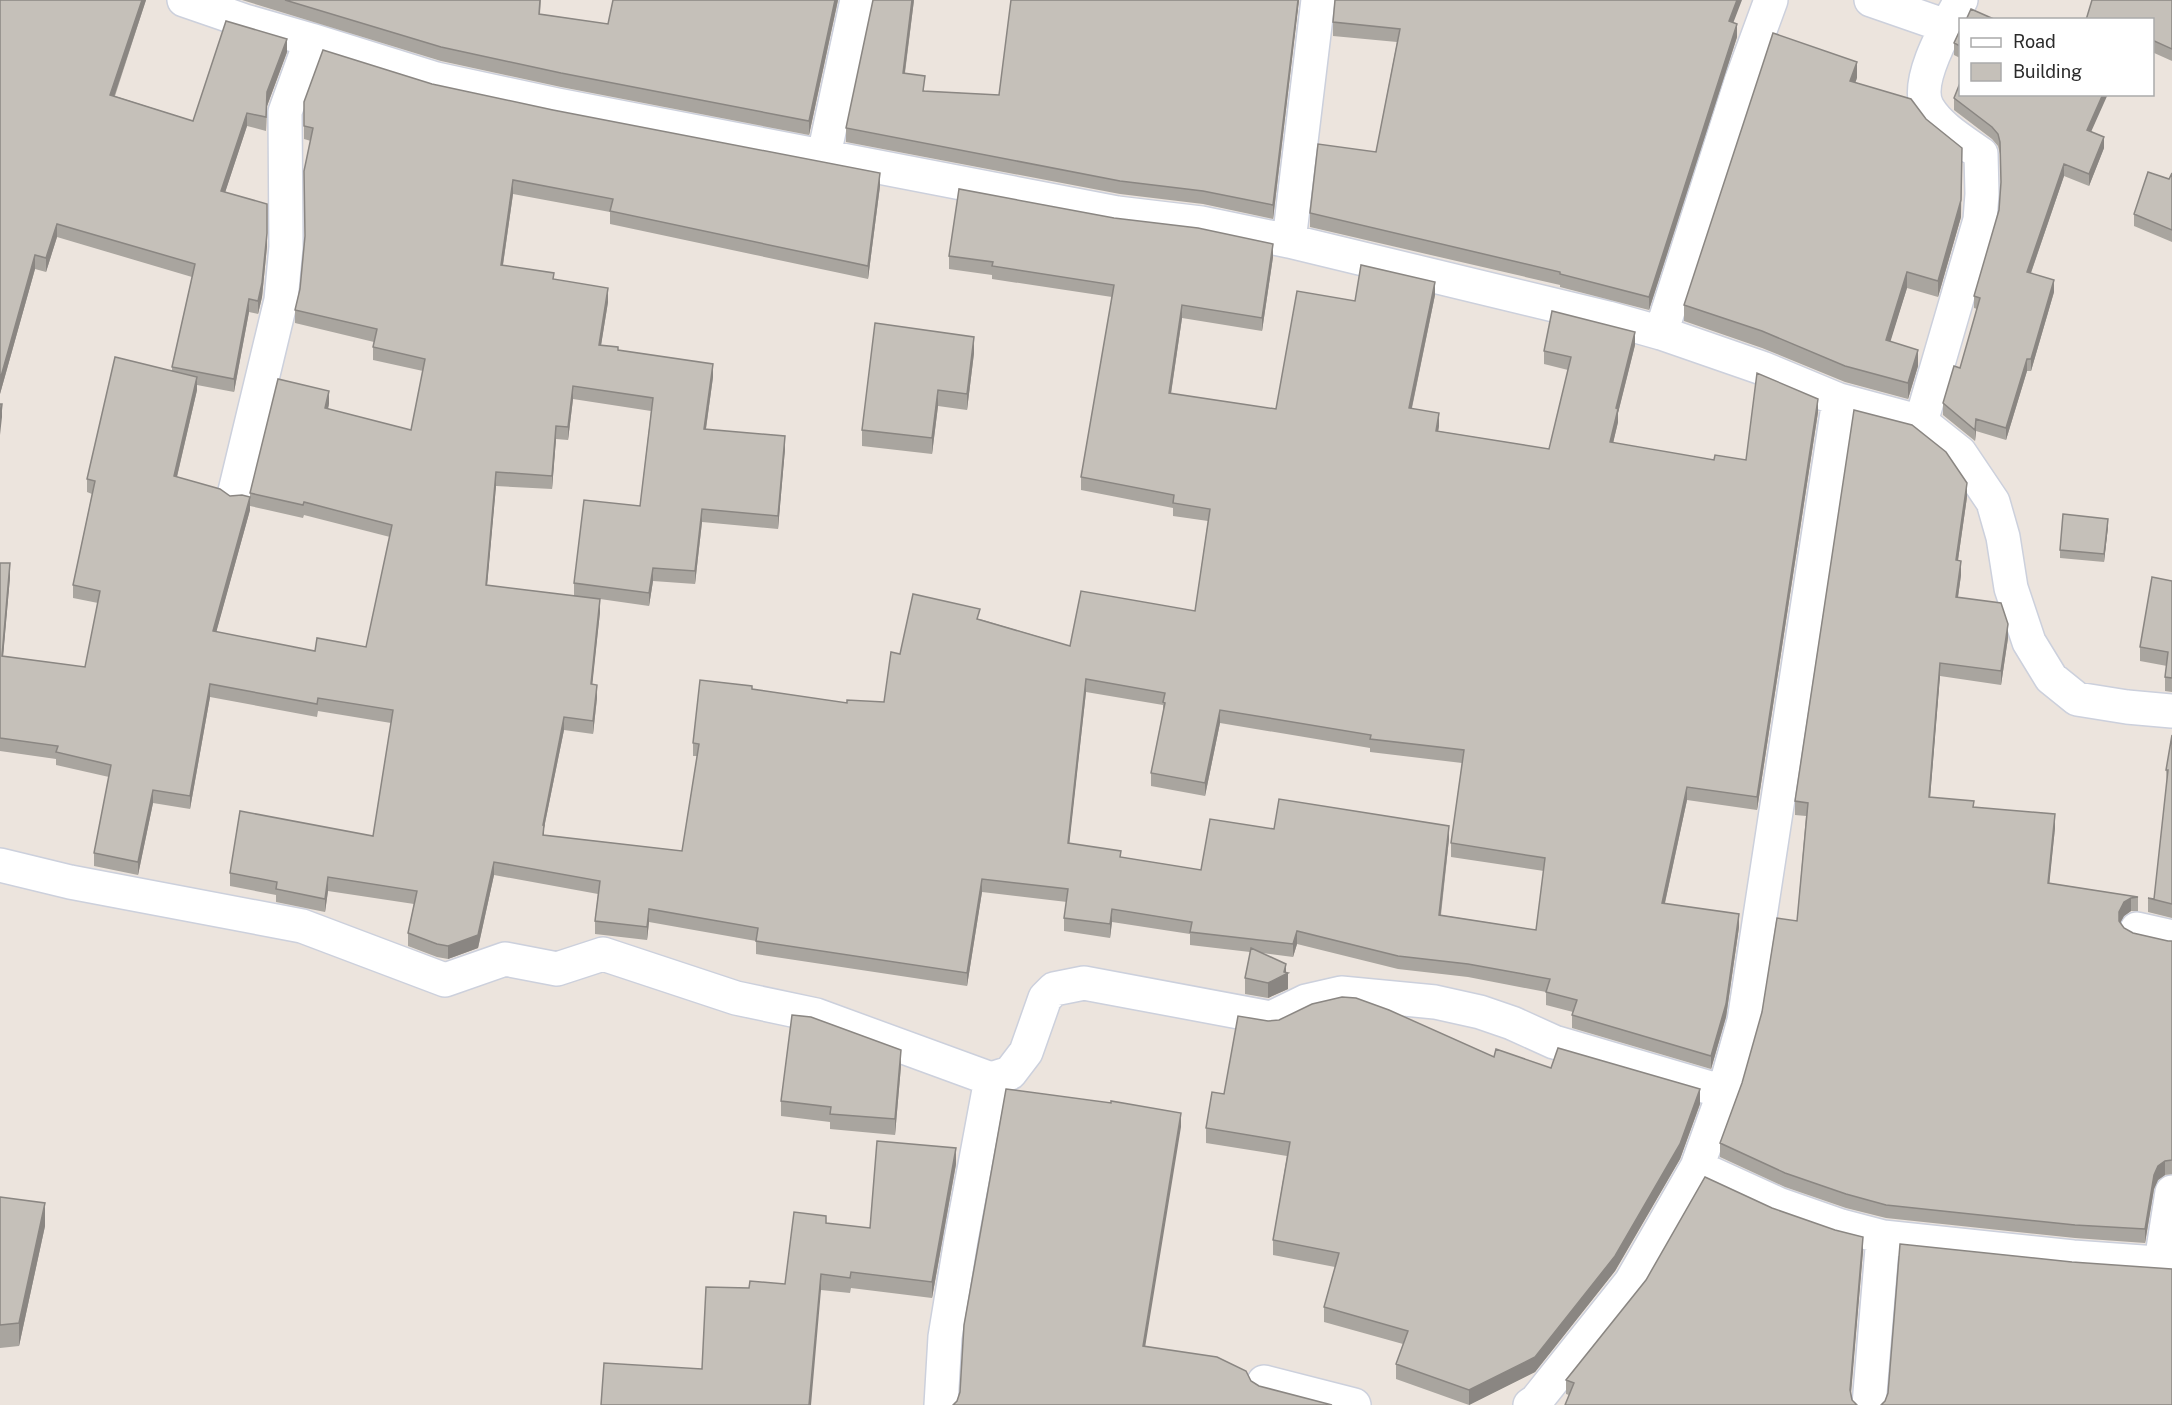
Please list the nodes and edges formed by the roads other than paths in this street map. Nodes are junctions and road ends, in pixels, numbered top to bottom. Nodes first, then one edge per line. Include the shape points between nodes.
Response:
1 (184, 0) edge
2 (858, 0) edge
3 (1318, 0) edge
4 (1771, 0) edge
5 (1871, 0) edge
6 (1954, 13) edge
7 (311, 40) junction
8 (824, 155) junction
9 (1289, 242) junction
10 (1661, 333) junction
11 (1839, 400) junction
12 (1921, 422) junction
13 (235, 490) dead end
14 (2172, 711) edge
15 (0, 865) edge
16 (2137, 929) dead end
17 (2172, 937) edge
18 (991, 1079) junction
19 (1724, 1092) junction
20 (1697, 1167) junction
21 (2172, 1192) edge
22 (1883, 1237) junction
23 (2167, 1263) edge
24 (1264, 1382) dead end
25 (941, 1405) edge
26 (1354, 1405) edge
27 (1530, 1405) edge
28 (1869, 1405) edge

1 - 7 street
2 - 8 street
3 - 9 street
4 - 10 street
5 - 6 street
6 - 12 street via 1923,83 1927,107 1946,129 1981,154 1983,194 1980,220
7 - 8 street via 436,79
7 - 13 street via 285,112 286,247 281,300
8 - 9 street via 1117,213 1201,223
9 - 10 street
10 - 11 street
11 - 12 street
11 - 19 street via 1744,1020
12 - 14 street via 1960,453 1993,502 2011,588 2029,642 2051,678 2077,699
15 - 18 street via 302,926 445,980 505,959 556,969 603,954 736,999 816,1015
16 - 17 street
18 - 19 street via 1010,1073 1026,1052 1044,998 1054,989 1084,983 1271,1018 1306,1001 1341,993 1435,1002 1480,1012 1554,1042
18 - 25 street via 947,1326
19 - 20 street
20 - 22 street via 1778,1204
20 - 27 street via 1632,1282
21 - 23 street
22 - 23 street
22 - 28 street
24 - 26 street

